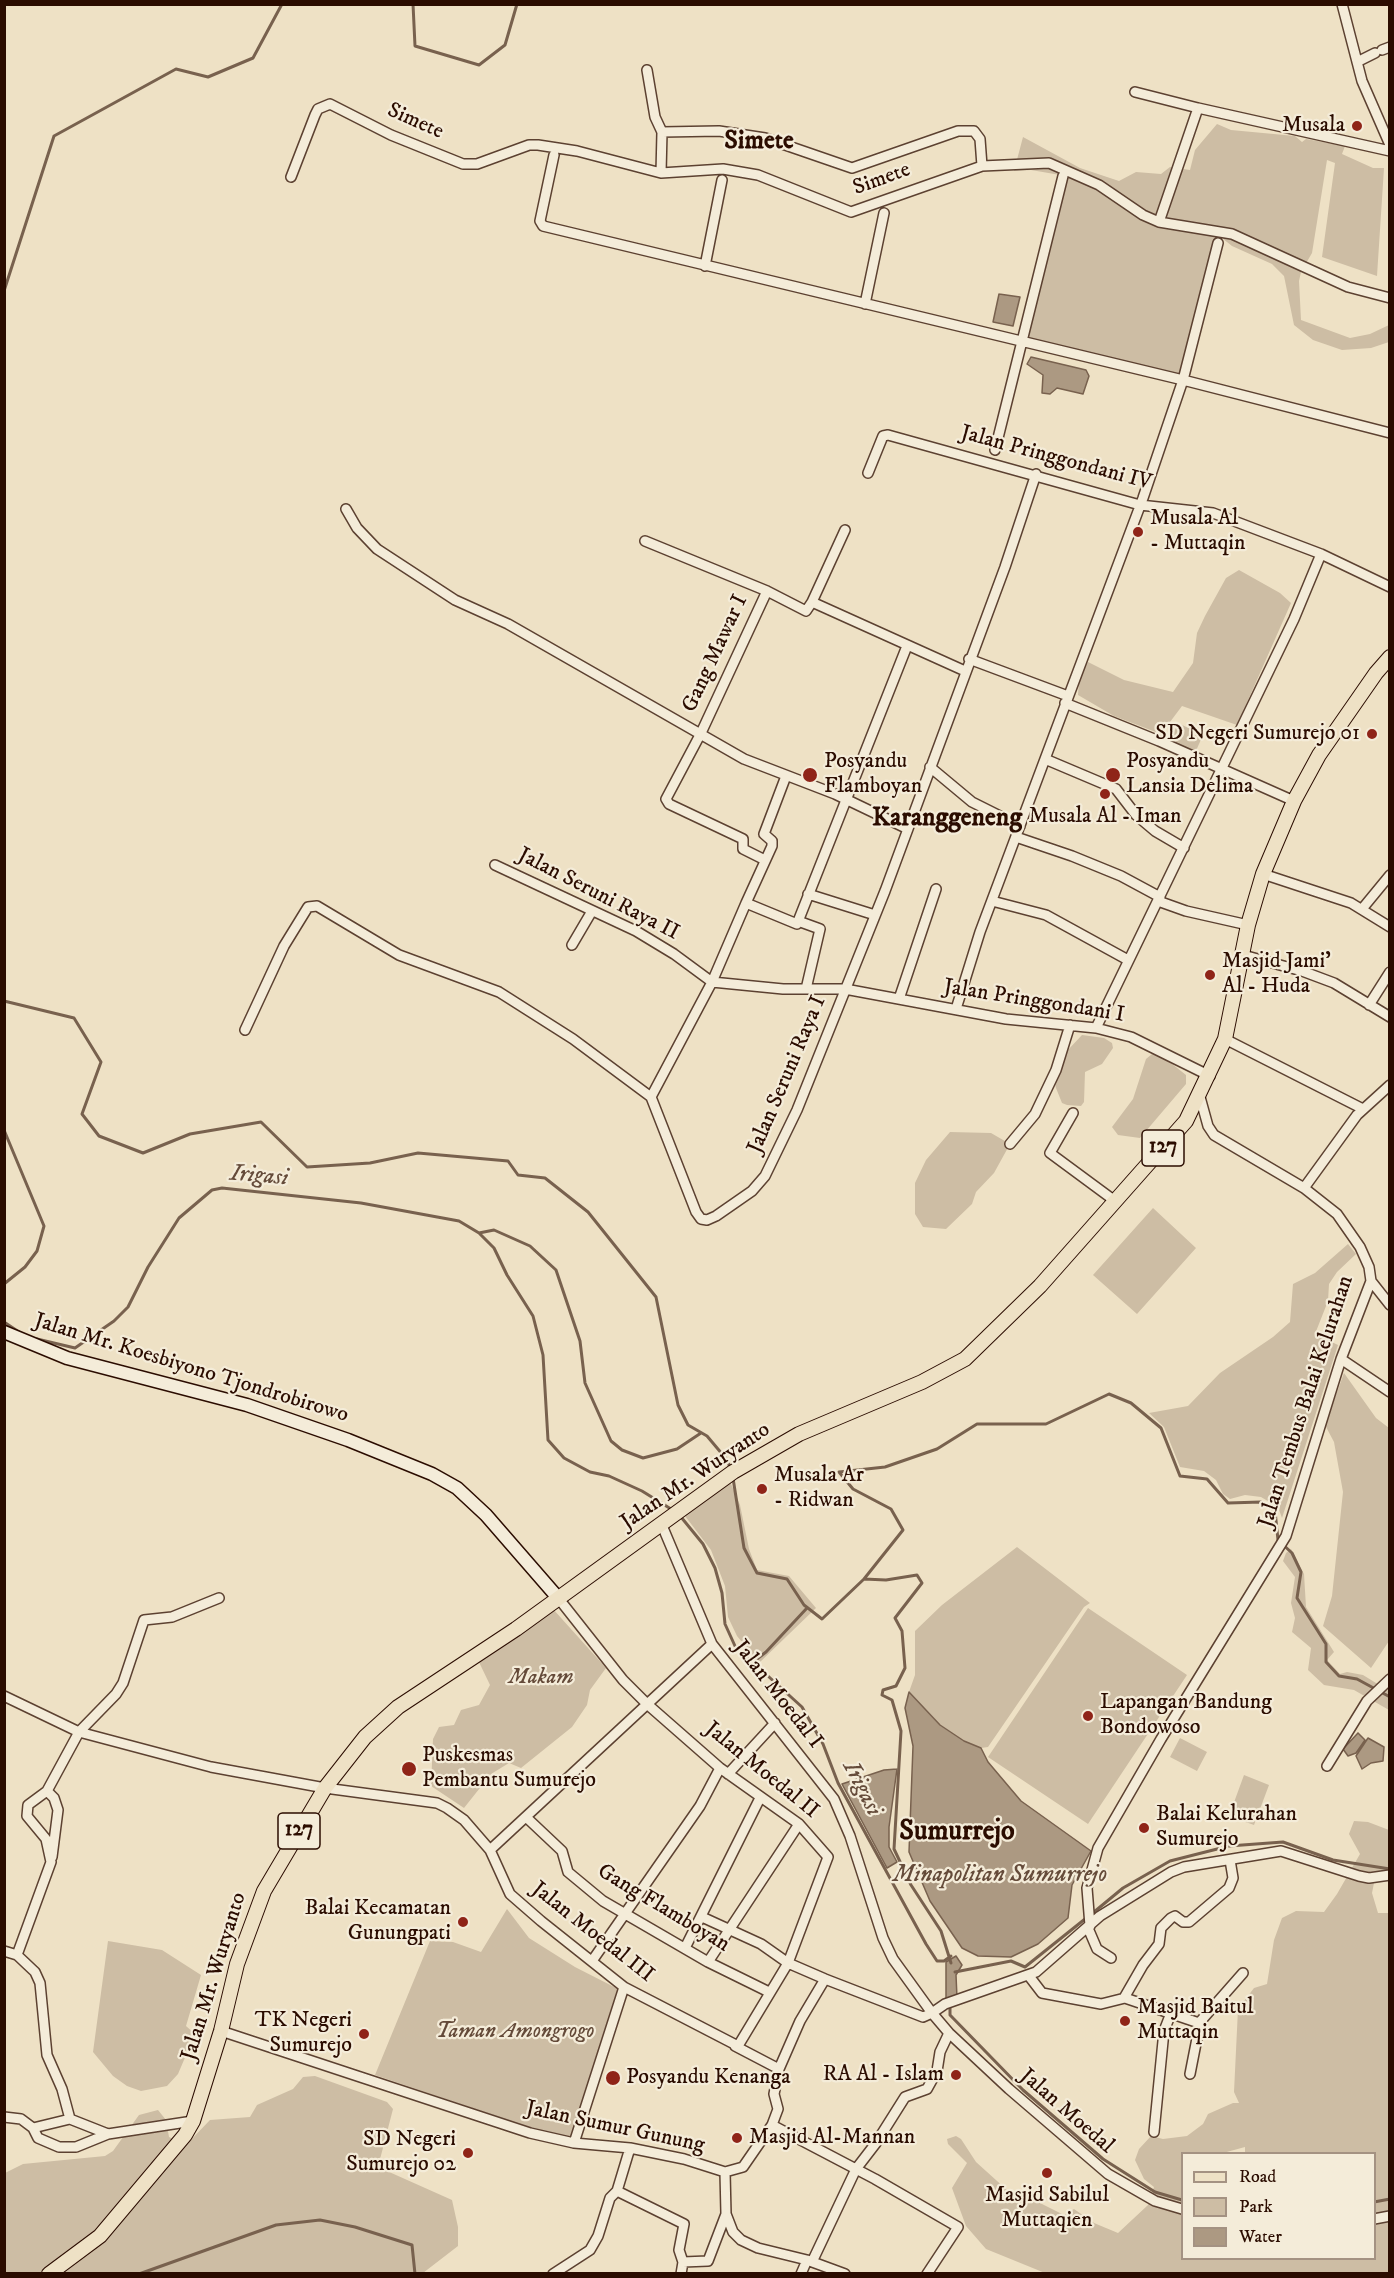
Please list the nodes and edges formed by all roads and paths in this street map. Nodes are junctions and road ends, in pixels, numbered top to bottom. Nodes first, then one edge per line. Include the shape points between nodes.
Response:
1 (1342, 4) edge
2 (1382, 50) edge
3 (1357, 63) junction
4 (647, 70) dead end
5 (1135, 92) dead end
6 (1198, 108) junction
7 (662, 132) junction
8 (1389, 144) edge
9 (1389, 151) edge
10 (554, 154) dead end
11 (982, 166) junction
12 (661, 173) junction
13 (1063, 176) dead end
14 (291, 177) dead end
15 (722, 180) dead end
16 (884, 213) dead end
17 (1159, 222) junction
18 (1218, 243) dead end
19 (705, 266) junction
20 (1388, 298) edge
21 (865, 304) junction
22 (1022, 342) junction
23 (1183, 380) junction
24 (1389, 433) edge
25 (995, 450) dead end
26 (868, 473) dead end
27 (1036, 474) junction
28 (1140, 505) junction
29 (346, 508) dead end
30 (846, 530) dead end
31 (645, 542) dead end
32 (1321, 554) junction
33 (1389, 587) edge
34 (767, 591) junction
35 (812, 602) junction
36 (907, 646) junction
37 (1389, 657) edge
38 (969, 659) junction
39 (965, 671) junction
40 (1067, 700) junction
41 (701, 733) junction
42 (1045, 759) junction
43 (930, 767) junction
44 (1221, 769) junction
45 (786, 776) junction
46 (847, 801) junction
47 (1294, 801) junction
48 (1020, 826) junction
49 (908, 829) junction
50 (1016, 837) junction
51 (1184, 848) junction
52 (765, 860) junction
53 (495, 865) dead end
54 (1263, 874) junction
55 (1389, 875) edge
56 (936, 889) dead end
57 (808, 894) junction
58 (1159, 899) junction
59 (992, 901) junction
60 (746, 903) junction
61 (1362, 909) junction
62 (592, 911) junction
63 (875, 915) junction
64 (798, 921) junction
65 (1248, 925) junction
66 (1389, 927) edge
67 (572, 945) dead end
68 (1243, 955) junction
69 (1128, 960) junction
70 (1388, 979) edge
71 (712, 982) junction
72 (806, 989) junction
73 (845, 989) junction
74 (900, 999) junction
75 (1369, 1005) junction
76 (956, 1010) junction
77 (1389, 1017) edge
78 (1070, 1025) junction
79 (1096, 1028) junction
80 (246, 1030) dead end
81 (1225, 1039) junction
82 (1210, 1076) junction
83 (1389, 1085) edge
84 (651, 1097) junction
85 (1200, 1097) junction
86 (1363, 1109) junction
87 (1073, 1113) dead end
88 (1010, 1144) dead end
89 (1304, 1188) junction
90 (1115, 1201) junction
91 (1371, 1281) junction
92 (1389, 1305) edge
93 (4, 1332) edge
94 (1341, 1359) junction
95 (1389, 1392) edge
96 (661, 1523) junction
97 (219, 1598) dead end
98 (559, 1599) junction
99 (712, 1644) junction
100 (1389, 1679) edge
101 (4, 1696) edge
102 (647, 1704) junction
103 (775, 1723) junction
104 (79, 1732) junction
105 (1328, 1766) dead end
106 (724, 1771) junction
107 (324, 1788) junction
108 (47, 1791) junction
109 (760, 1798) junction
110 (527, 1818) junction
111 (799, 1824) junction
112 (490, 1850) junction
113 (1230, 1860) junction
114 (51, 1862) junction
115 (1389, 1875) edge
116 (625, 1913) junction
117 (702, 1917) junction
118 (1089, 1927) junction
119 (730, 1929) junction
120 (685, 1948) junction
121 (4, 1951) edge
122 (17, 1955) junction
123 (1111, 1958) dead end
124 (592, 1961) junction
125 (708, 1962) junction
126 (788, 1963) junction
127 (1243, 1973) dead end
128 (1029, 1976) junction
129 (825, 1979) junction
130 (624, 1987) junction
131 (770, 1992) junction
132 (1124, 1998) junction
133 (932, 2013) junction
134 (1170, 2013) junction
135 (939, 2022) joint
136 (1200, 2023) junction
137 (221, 2031) junction
138 (948, 2033) junction
139 (735, 2046) junction
140 (779, 2069) junction
141 (1190, 2074) dead end
142 (4, 2117) edge
143 (70, 2119) junction
144 (193, 2121) junction
145 (772, 2125) junction
146 (33, 2128) junction
147 (1154, 2132) dead end
148 (108, 2134) junction
149 (574, 2143) junction
150 (630, 2148) junction
151 (856, 2169) junction
152 (725, 2172) junction
153 (617, 2191) junction
154 (1181, 2209) edge
155 (726, 2214) junction
156 (809, 2261) junction
157 (682, 2262) junction
158 (49, 2274) edge
159 (553, 2274) edge
160 (681, 2274) edge
161 (801, 2274) edge
162 (845, 2274) edge
163 (927, 2274) edge

1 - 3 street
2 - 3 street
3 - 8 street
4 - 7 street via 655,117
5 - 6 street
6 - 9 street
6 - 17 street
7 - 11 street via 719,130 765,138 852,168 967,130 980,139
7 - 12 street
10 - 19 street via 541,225
11 - 12 street, Simete via 851,212 758,175 723,169
11 - 17 street, Simete via 1049,163 1100,185
12 - 14 street, Simete via 538,145 477,164 463,164 391,135 330,104 318,109
13 - 22 street
15 - 19 street
16 - 21 street
17 - 20 street, Simete via 1232,234 1348,287
18 - 23 street
19 - 21 street
21 - 22 street
22 - 23 street
22 - 25 street
23 - 24 street
23 - 28 street
26 - 27 street, Jalan Pringgondani IV via 886,434
27 - 28 street, Jalan Pringgondani IV
27 - 38 street, Jalan Seruni Raya I
28 - 32 street, Jalan Pringgondani IV via 1213,513
28 - 40 street
29 - 41 street via 357,528 378,549 455,600 508,624
30 - 35 street
31 - 34 street
32 - 33 street, Jalan Pringgondani IV
32 - 44 street
34 - 35 street via 806,611
34 - 41 street, Gang Mawar I
35 - 36 street
36 - 39 street
36 - 46 street
37 - 47 main road, Jalan Mr. Wuryanto / 127 via 1319,755
38 - 39 street, Jalan Seruni Raya I
38 - 40 street
39 - 43 street, Jalan Seruni Raya I
40 - 42 street
40 - 44 street
41 - 45 street, Gang Mawar I via 744,759
41 - 52 street, Gang Mawar I via 666,797 667,802 743,838 743,849
42 - 48 street
42 - 51 street via 1116,789 1136,815
43 - 48 street via 972,802
43 - 49 street, Jalan Seruni Raya I
44 - 47 street
44 - 51 street
45 - 46 street, Gang Mawar I
45 - 52 street via 764,834 773,843
46 - 49 street, Gang Mawar I
46 - 57 street
47 - 54 main road, Jalan Mr. Wuryanto / 127
48 - 50 street
49 - 63 street, Jalan Seruni Raya I
50 - 58 street via 1121,876
50 - 59 street
51 - 58 street
52 - 60 street
53 - 62 street, Jalan Seruni Raya II
54 - 61 street
54 - 65 main road, Jalan Mr. Wuryanto / 127
55 - 61 street
56 - 74 street
57 - 63 street
57 - 64 street
58 - 65 street via 1186,911
58 - 69 street
59 - 69 street via 1046,915
59 - 76 street
60 - 64 street via 795,925
60 - 71 street
61 - 66 street
62 - 67 street
62 - 71 street, Jalan Seruni Raya II via 654,941
63 - 73 street, Jalan Seruni Raya I
64 - 72 street via 820,929
65 - 68 main road, Jalan Mr. Wuryanto / 127
68 - 75 street via 1334,983
68 - 81 main road, Jalan Mr. Wuryanto / 127
69 - 79 street
70 - 75 street
71 - 72 street
71 - 84 street
72 - 73 street
73 - 74 street, Jalan Pringgondani I
73 - 84 street, Jalan Seruni Raya I via 765,1176 752,1191 707,1221 696,1212
74 - 76 street, Jalan Pringgondani I
75 - 77 street
76 - 78 street, Jalan Pringgondani I
78 - 79 street, Jalan Pringgondani I
78 - 88 street via 1056,1070 1035,1114
79 - 82 street, Jalan Pringgondani I via 1131,1037
80 - 84 street via 285,946 312,905 346,921 399,955 499,992 573,1039
81 - 82 main road, Jalan Mr. Wuryanto / 127
81 - 86 street
82 - 85 main road, Jalan Mr. Wuryanto / 127
83 - 86 street
85 - 89 street, Jalan Tembus Balai Kelurahan via 1214,1135
85 - 90 main road, Jalan Mr. Wuryanto / 127 via 1186,1121
86 - 89 street
87 - 90 street via 1050,1153
89 - 91 street, Jalan Tembus Balai Kelurahan via 1337,1214 1360,1248
90 - 96 main road, Jalan Mr. Wuryanto / 127 via 1040,1286 965,1359 922,1382 799,1434 733,1472
91 - 92 street
91 - 94 street, Jalan Tembus Balai Kelurahan
93 - 98 main road, Jalan Mr. Koesbiyono Tjondrobirowo via 67,1358 247,1405 432,1473 457,1488 486,1515
94 - 95 street
94 - 118 street, Jalan Tembus Balai Kelurahan via 1286,1536 1098,1848 1087,1888
96 - 98 main road, Jalan Mr. Wuryanto / 127
96 - 99 street, Jalan Moedal I
97 - 104 street via 172,1617 144,1620 123,1683
98 - 102 street, Jalan Moedal II
98 - 107 main road, Jalan Mr. Wuryanto / 127 via 398,1707 365,1737
99 - 102 street
99 - 103 street, Jalan Moedal I
100 - 105 street via 1367,1701
101 - 104 street, Jalan Moedal III
102 - 106 street, Jalan Moedal II
102 - 110 street
103 - 106 street
103 - 133 street, Jalan Moedal I via 834,1799 883,1938 893,1959
104 - 107 street, Jalan Moedal III via 211,1767
104 - 108 street
106 - 109 street, Jalan Moedal II
106 - 116 street
107 - 112 street, Jalan Moedal III via 436,1803 464,1820
107 - 137 main road, Jalan Mr. Wuryanto / 127 via 264,1891 237,1964
108 - 114 street via 54,1797 59,1820
108 - 114 street via 32,1800 27,1816 46,1839
109 - 111 street, Jalan Moedal II
109 - 117 street
110 - 112 street
110 - 116 street, Gang Flamboyan via 562,1851 568,1872 603,1901
111 - 119 street
111 - 126 street, Jalan Moedal II via 828,1860
112 - 124 street, Jalan Moedal III via 510,1894
113 - 115 street via 1281,1851 1359,1876
113 - 118 street via 1205,1862 1171,1872
113 - 132 street via 1233,1878 1229,1888 1189,1922 1175,1916 1161,1928 1159,1944
114 - 122 street
116 - 120 street, Gang Flamboyan
116 - 124 street
117 - 119 street
117 - 120 street
118 - 123 street via 1097,1948
118 - 128 street
119 - 125 street
119 - 126 street
120 - 125 street, Gang Flamboyan
121 - 122 street
122 - 143 street via 35,1972 40,1983 47,2055
124 - 130 street, Jalan Moedal III
125 - 131 street, Gang Flamboyan
126 - 129 street
126 - 131 street
127 - 136 street
128 - 132 street via 1042,1994 1100,2004
128 - 133 street via 945,2004
129 - 133 street via 923,2016
129 - 140 street via 800,2021
130 - 139 street, Jalan Moedal III
130 - 149 street
131 - 139 street
132 - 134 street
133 - 135 street, Jalan Moedal I
134 - 136 street
134 - 147 street via 1164,2031
135 - 138 street, Jalan Moedal
136 - 141 street
137 - 144 main road, Jalan Mr. Wuryanto / 127
137 - 149 street, Jalan Sumur Gunung via 530,2133
138 - 151 street via 937,2071 927,2089 905,2097
138 - 154 street, Jalan Moedal via 1108,2174 1155,2201
139 - 140 street, Jalan Moedal III
140 - 145 street via 774,2094 778,2109
142 - 146 street via 21,2119
143 - 146 street
143 - 148 street
144 - 148 street
144 - 158 main road, Jalan Mr. Wuryanto / 127 via 100,2236
145 - 151 street
145 - 152 street via 743,2167
146 - 148 street via 38,2138 59,2147 76,2147
149 - 150 street, Jalan Sumur Gunung
150 - 152 street, Jalan Sumur Gunung
150 - 153 street
151 - 156 street
151 - 163 street via 958,2227
152 - 155 street, Jalan Sumur Gunung
153 - 157 street via 684,2223 679,2250
153 - 159 street via 610,2198 590,2250
155 - 156 street, Jalan Sumur Gunung via 741,2240
155 - 157 street via 707,2262
156 - 161 street
156 - 162 street, Jalan Sumur Gunung
157 - 160 street

